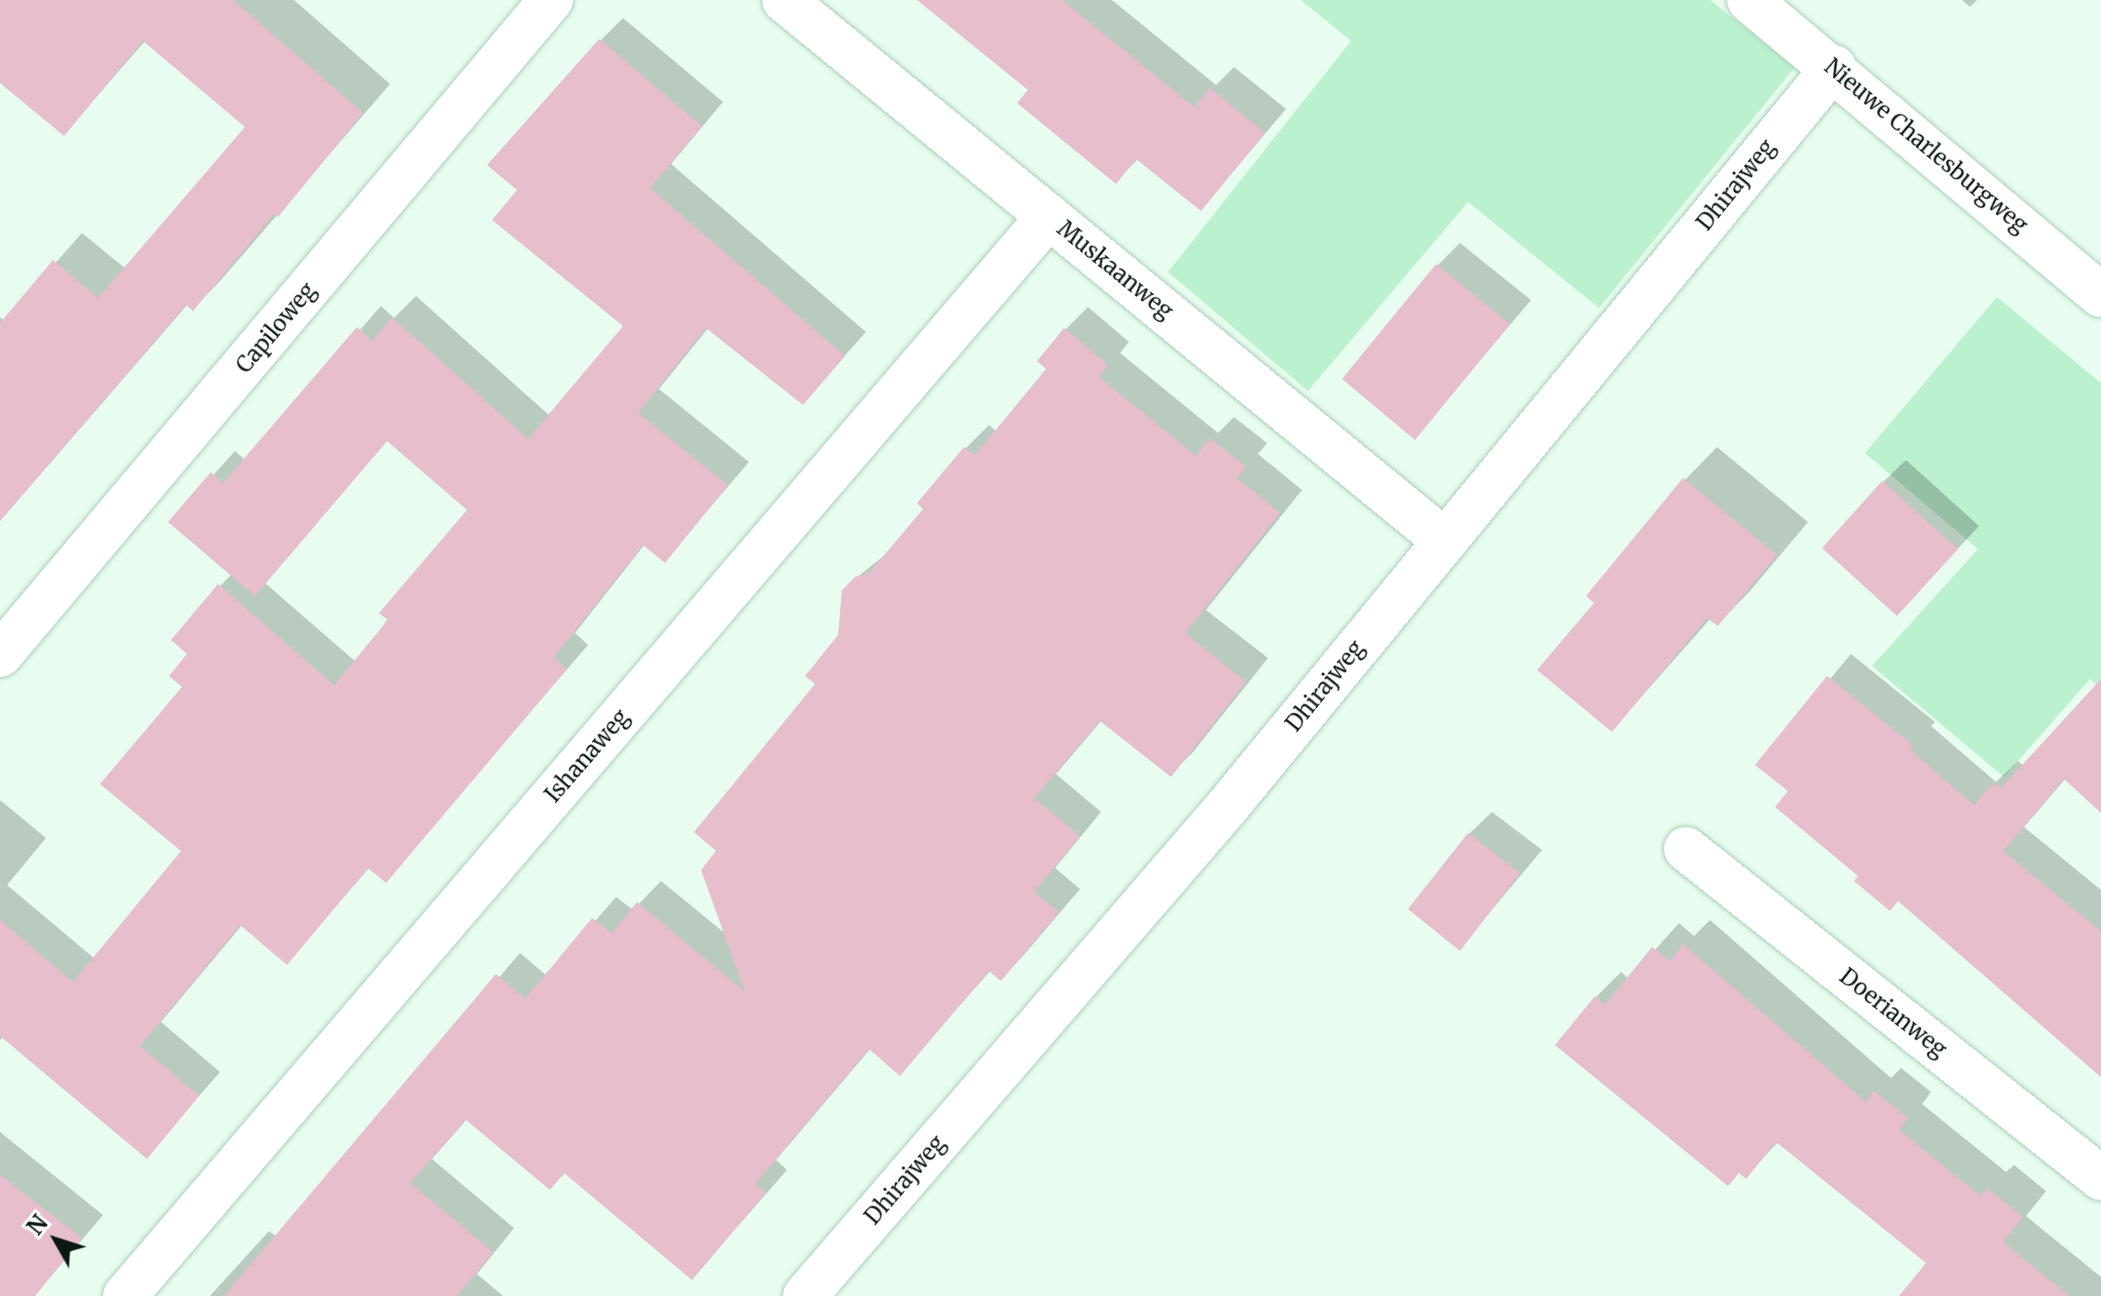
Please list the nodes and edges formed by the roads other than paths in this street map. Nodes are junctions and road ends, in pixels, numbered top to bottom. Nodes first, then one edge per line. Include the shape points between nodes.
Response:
1 (551, 0) edge
2 (784, 0) edge
3 (1749, 0) edge
4 (1834, 67) junction
5 (1049, 216) junction
6 (2101, 295) edge
7 (1445, 541) junction
8 (0, 655) edge
9 (1686, 849) dead end
10 (2101, 1178) edge
11 (125, 1296) edge
12 (805, 1296) edge

1 - 8 street, Capiloweg
2 - 5 street, Muskaanweg
3 - 4 street, Nieuwe Charlesburgweg
4 - 6 street, Nieuwe Charlesburgweg
4 - 7 street, Dhirajweg
5 - 7 street, Muskaanweg
5 - 11 street, Ishanaweg
7 - 12 street, Dhirajweg via 1227,807
9 - 10 street, Doerianweg

